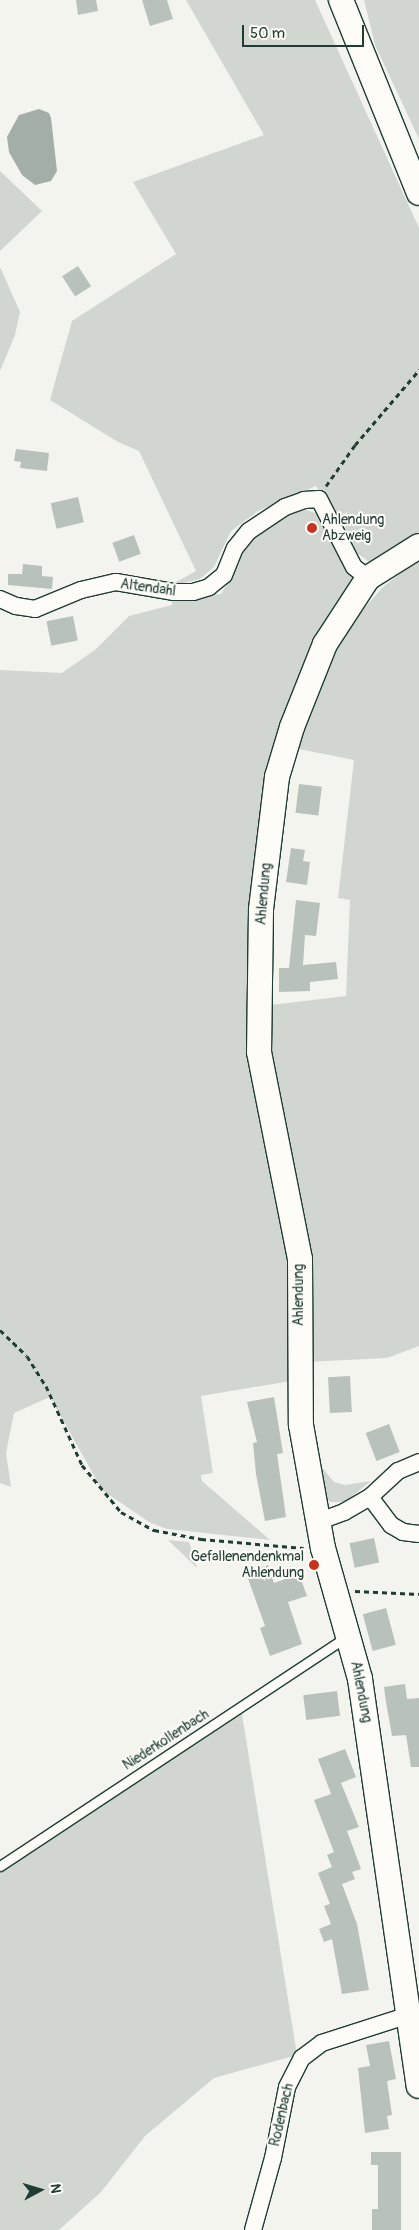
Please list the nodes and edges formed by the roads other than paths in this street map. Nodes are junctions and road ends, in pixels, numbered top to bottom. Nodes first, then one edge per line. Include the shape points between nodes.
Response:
1 (341, 0) edge
2 (419, 193) edge
3 (419, 546) edge
4 (368, 578) junction
5 (0, 599) edge
6 (419, 1462) edge
7 (370, 1496) junction
8 (317, 1522) junction
9 (419, 1534) edge
10 (347, 1636) junction
11 (0, 1866) edge
12 (409, 2015) junction
13 (419, 2086) edge
14 (253, 2230) edge

1 - 2 street
3 - 4 street, Ahlendung
4 - 5 street, Altendahl via 354,567 319,499 285,507 248,531 235,548 224,575 209,587 193,592 174,592 116,582 81,590 35,609
4 - 8 street, Ahlendung via 325,644 292,727 277,777 261,910 259,1052 300,1259 300,1426
6 - 7 street via 398,1471
7 - 8 street via 344,1512
7 - 9 street via 391,1525 402,1532
8 - 10 street, Ahlendung
10 - 11 lane, Niederkollenbach
10 - 12 street, Ahlendung via 360,1679
12 - 13 street, Ahlendung
12 - 14 street, Rodenbach via 322,2044 302,2058 287,2087

